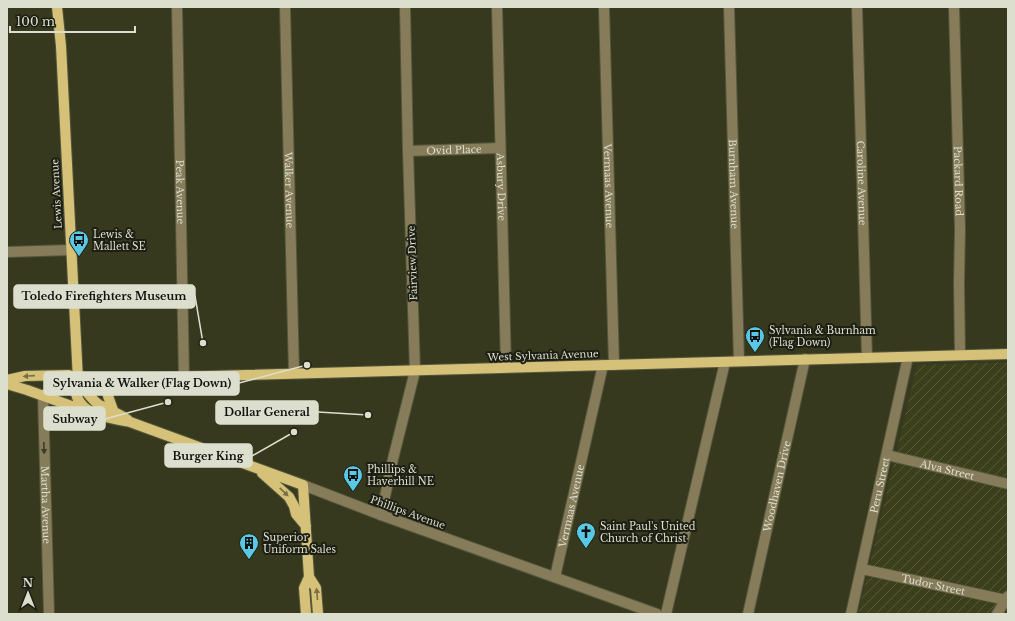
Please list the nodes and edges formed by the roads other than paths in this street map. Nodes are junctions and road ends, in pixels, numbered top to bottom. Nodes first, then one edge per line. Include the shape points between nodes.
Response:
1 (57, 7) edge
2 (177, 7) edge
3 (285, 7) edge
4 (405, 7) edge
5 (497, 7) edge
6 (604, 7) edge
7 (729, 7) edge
8 (857, 7) edge
9 (954, 7) edge
10 (500, 148) junction
11 (408, 151) junction
12 (71, 250) junction
13 (7, 252) edge
14 (1008, 354) edge
15 (960, 355) junction
16 (908, 357) junction
17 (867, 358) junction
18 (805, 359) junction
19 (739, 361) junction
20 (725, 362) junction
21 (603, 365) junction
22 (614, 365) junction
23 (506, 368) junction
24 (415, 370) junction
25 (294, 373) junction
26 (52, 376) junction
27 (184, 377) junction
28 (119, 379) junction
29 (7, 380) edge
30 (78, 380) junction
31 (7, 384) edge
32 (43, 395) junction
33 (113, 410) junction
34 (92, 413) junction
35 (130, 422) junction
36 (887, 455) junction
37 (254, 467) junction
38 (1008, 484) edge
39 (303, 485) junction
40 (381, 515) junction
41 (306, 526) junction
42 (862, 569) junction
43 (309, 577) junction
44 (555, 577) junction
45 (1007, 598) edge
46 (49, 614) edge
47 (306, 614) edge
48 (318, 614) edge
49 (657, 614) edge
50 (666, 614) edge
51 (748, 614) edge
52 (851, 614) edge
53 (997, 614) edge

1 - 12 main road, Lewis Avenue
2 - 27 street, Peak Avenue
3 - 25 street, Walker Avenue
4 - 11 street, Fairview Drive
5 - 10 street, Asbury Drive
6 - 22 street, Vermaas Avenue
7 - 19 street, Burnham Avenue
8 - 17 street, Caroline Avenue
9 - 15 street, Packard Road via 960,229
10 - 11 street, Ovid Place
10 - 23 street, Asbury Drive
11 - 24 street, Fairview Drive
12 - 13 street
12 - 30 main road, Lewis Avenue
14 - 15 main road, West Sylvania Avenue
15 - 16 main road, West Sylvania Avenue
16 - 17 main road, West Sylvania Avenue
16 - 36 street, Peru Street
17 - 18 main road, West Sylvania Avenue
18 - 19 main road, West Sylvania Avenue
18 - 51 street, Woodhaven Drive
19 - 20 main road, West Sylvania Avenue
20 - 22 main road, West Sylvania Avenue
20 - 50 street
21 - 22 main road, West Sylvania Avenue
21 - 23 main road, West Sylvania Avenue
21 - 44 street, Vermaas Avenue
23 - 24 main road, West Sylvania Avenue
24 - 25 main road, West Sylvania Avenue
24 - 40 street, Fairview Drive
25 - 27 main road, West Sylvania Avenue
26 -> 29 main road, West Sylvania Avenue via 25,376
26 - 30 main road, West Sylvania Avenue via 69,375
26 - 32 main road
27 - 28 main road, West Sylvania Avenue
28 - 30 main road, West Sylvania Avenue
28 - 33 main road via 113,384 108,396
30 - 32 main road, West Sylvania Avenue via 69,387
30 - 33 main road, Phillips Avenue via 91,398
30 - 34 main road, Phillips Avenue via 78,399
31 - 32 main road
32 - 34 main road
32 -> 46 street, Martha Avenue
33 - 35 main road, Phillips Avenue
34 - 35 main road, Phillips Avenue via 104,418
35 - 37 main road, Phillips Avenue
36 - 38 street, Alva Street
36 - 42 street, Peru Street
37 - 39 main road, Phillips Avenue
37 -> 41 main road via 285,492 296,514
39 - 40 street, Phillips Avenue
39 - 41 main road
40 - 44 street, Phillips Avenue
41 - 43 main road
42 - 45 street, Tudor Street
42 - 52 street, Peru Street
43 - 47 main road via 304,588
48 -> 43 main road via 316,588
44 - 49 street, Phillips Avenue
45 - 53 street

